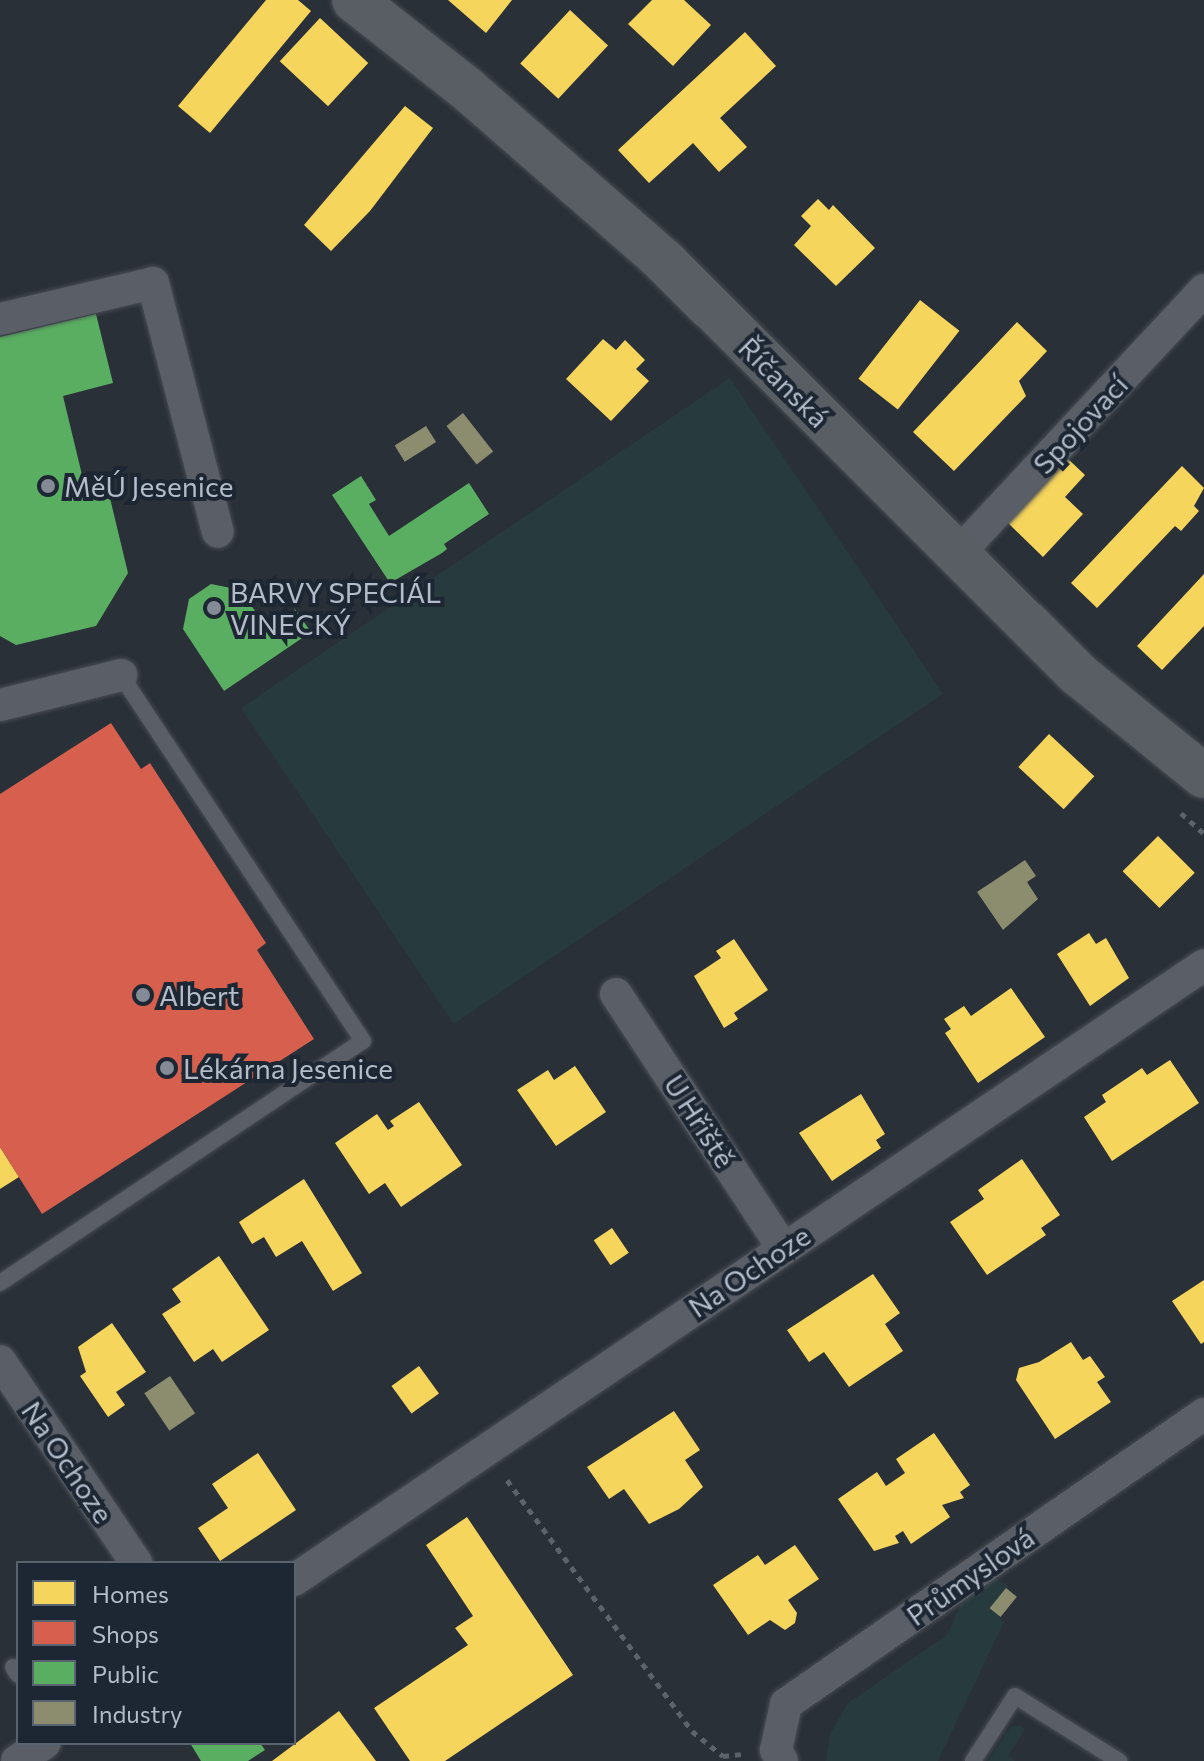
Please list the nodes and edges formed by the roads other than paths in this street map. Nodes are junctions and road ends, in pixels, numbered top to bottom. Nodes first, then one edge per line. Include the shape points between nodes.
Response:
1 (354, 0) edge
2 (1204, 290) edge
3 (0, 319) edge
4 (218, 532) dead end
5 (956, 556) junction
6 (121, 675) joint
7 (0, 705) edge
8 (1204, 776) edge
9 (1204, 965) edge
10 (616, 994) dead end
11 (783, 1248) junction
12 (0, 1283) edge
13 (0, 1361) edge
14 (1204, 1414) edge
15 (135, 1561) edge
16 (296, 1579) edge
17 (42, 1745) edge
18 (779, 1756) edge
19 (17, 1761) edge
20 (973, 1761) edge
21 (1119, 1761) edge

1 - 5 main road, Říčanská via 467,89 664,261
2 - 5 street, Spojovací
3 - 4 street via 153,283
5 - 8 main road, Říčanská via 1078,674
6 - 7 street
6 - 12 lane via 363,1041
9 - 11 street, Na Ochoze
10 - 11 street, U Hřiště
11 - 16 street, Na Ochoze
13 - 15 street, Na Ochoze
14 - 18 street, Průmyslová via 786,1704
17 - 19 street
20 - 21 lane via 1015,1696

